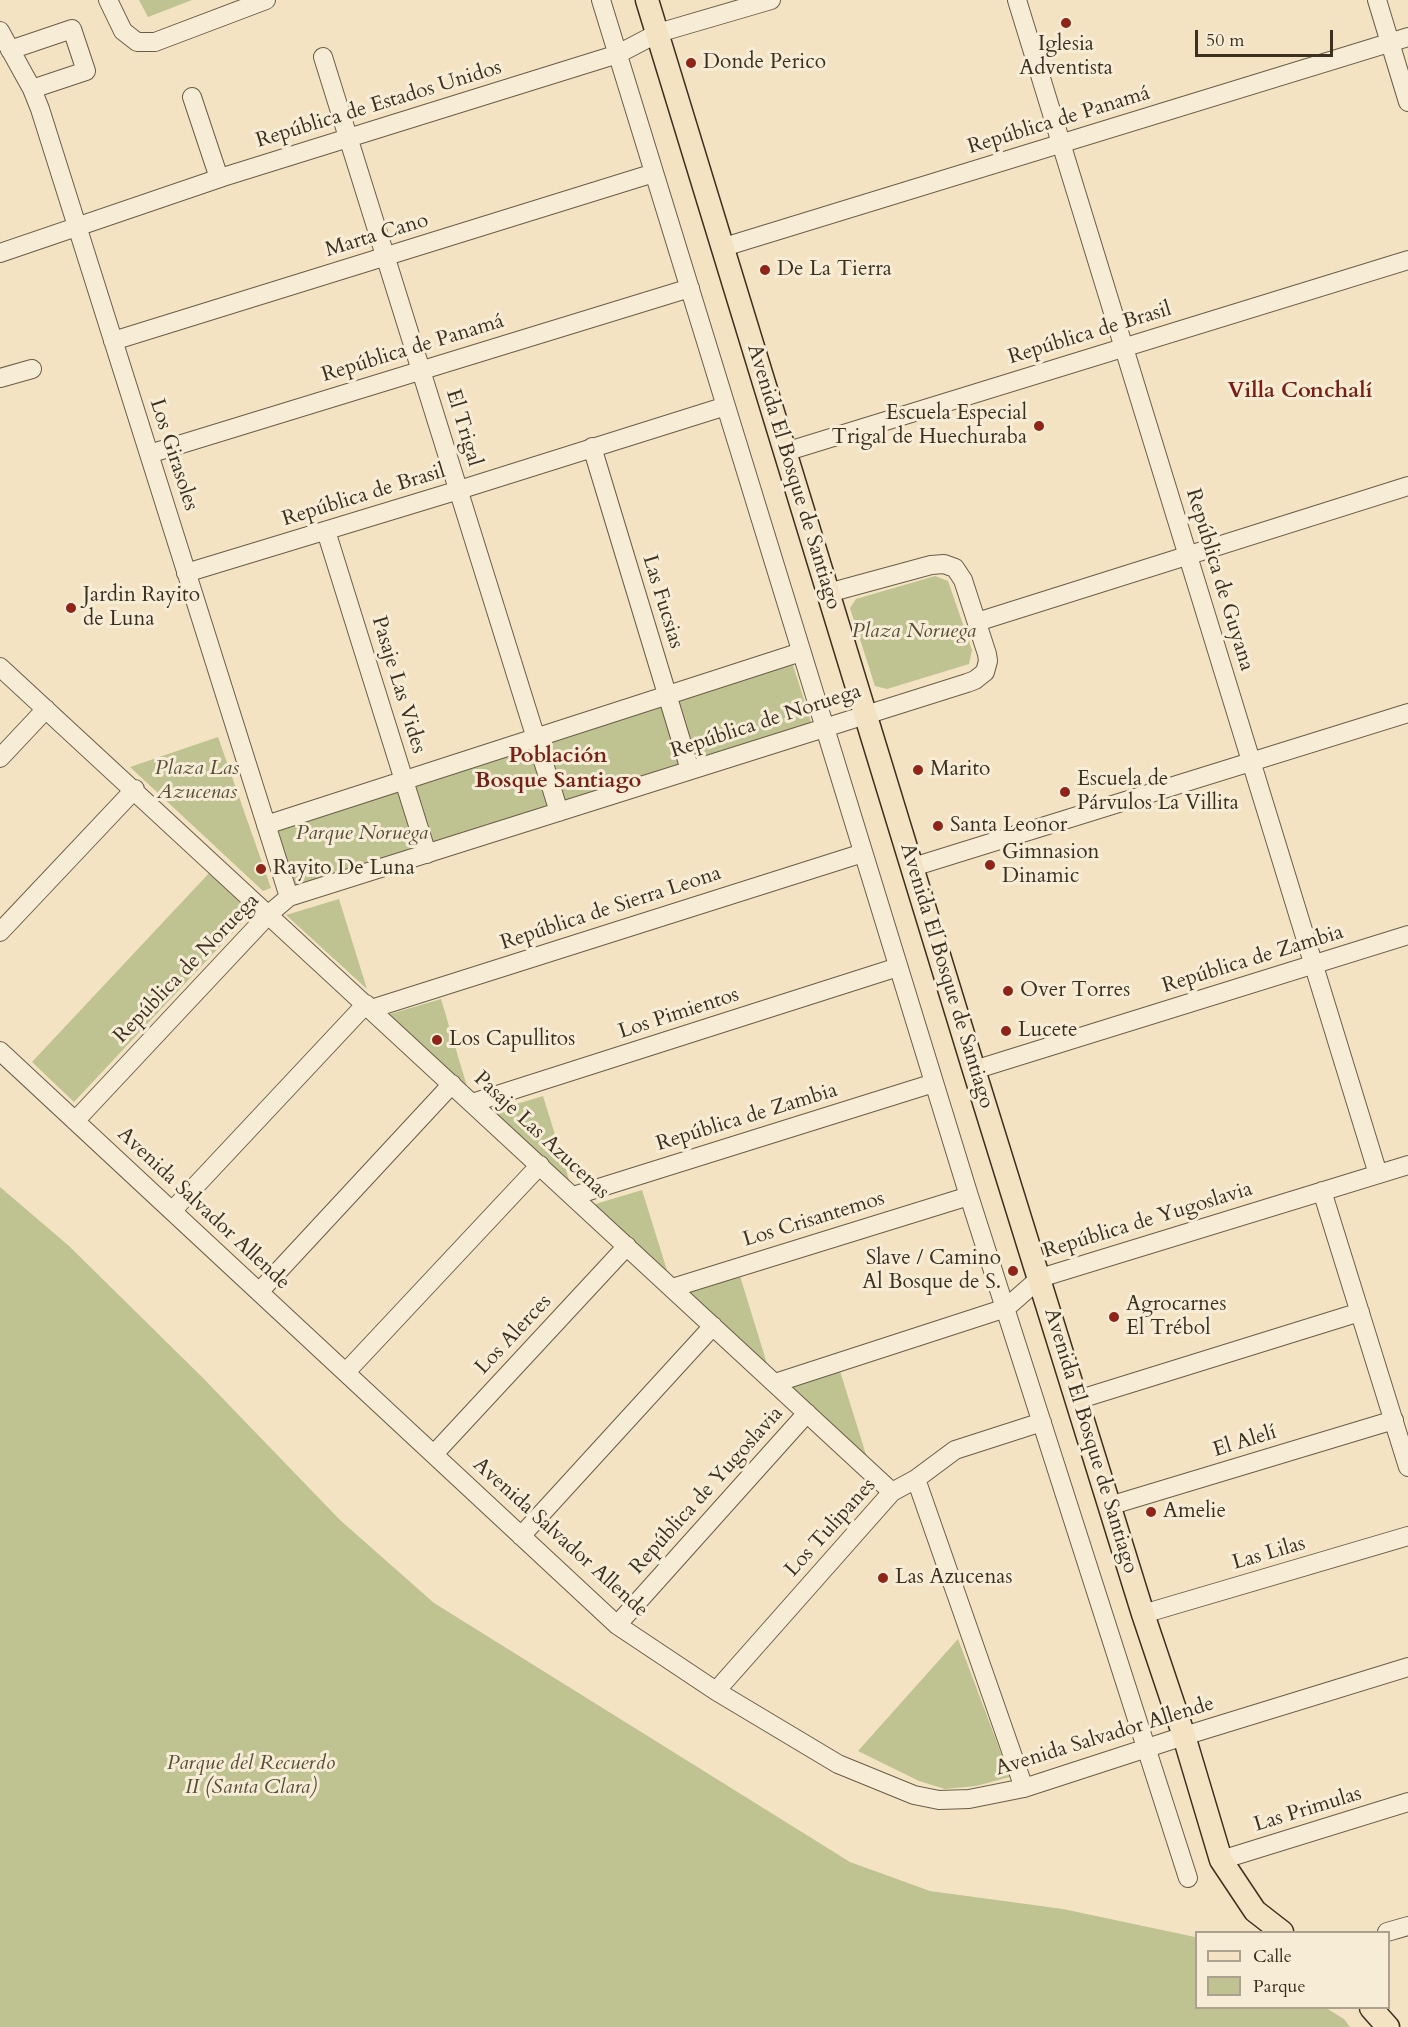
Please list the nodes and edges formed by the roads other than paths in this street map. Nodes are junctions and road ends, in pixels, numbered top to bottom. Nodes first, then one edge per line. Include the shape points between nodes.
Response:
1 (108, 0) edge
2 (266, 0) edge
3 (601, 0) edge
4 (647, 0) edge
5 (771, 0) edge
6 (1017, 0) edge
7 (1377, 0) edge
8 (0, 31) edge
9 (658, 33) junction
10 (1408, 37) edge
11 (1390, 43) junction
12 (10, 50) junction
13 (618, 54) junction
14 (323, 57) dead end
15 (32, 89) junction
16 (192, 97) dead end
17 (1408, 102) edge
18 (349, 138) junction
19 (1061, 143) junction
20 (654, 173) junction
21 (219, 178) junction
22 (77, 227) junction
23 (724, 247) junction
24 (0, 253) edge
25 (386, 256) junction
26 (1408, 260) edge
27 (690, 288) junction
28 (113, 341) junction
29 (1124, 347) junction
30 (32, 369) dead end
31 (422, 370) junction
32 (0, 378) edge
33 (726, 406) junction
34 (592, 447) junction
35 (786, 452) junction
36 (149, 453) junction
37 (1408, 486) edge
38 (459, 490) junction
39 (326, 531) junction
40 (1188, 556) junction
41 (186, 573) junction
42 (828, 593) junction
43 (976, 622) junction
44 (801, 652) junction
45 (0, 667) edge
46 (667, 695) junction
47 (46, 709) junction
48 (1408, 712) edge
49 (866, 714) junction
50 (824, 727) junction
51 (536, 737) junction
52 (0, 758) edge
53 (1251, 761) junction
54 (690, 770) junction
55 (404, 780) junction
56 (135, 789) junction
57 (559, 812) junction
58 (266, 825) junction
59 (863, 853) junction
60 (427, 854) junction
61 (913, 867) junction
62 (289, 897) junction
63 (269, 914) junction
64 (0, 932) edge
65 (1408, 935) edge
66 (1314, 964) junction
67 (898, 967) junction
68 (368, 1006) junction
69 (0, 1051) edge
70 (974, 1070) junction
71 (934, 1083) junction
72 (452, 1084) junction
73 (472, 1103) junction
74 (75, 1121) junction
75 (540, 1165) junction
76 (1408, 1165) edge
77 (1378, 1174) junction
78 (1322, 1191) junction
79 (573, 1196) junction
80 (969, 1196) junction
81 (172, 1211) junction
82 (627, 1246) junction
83 (1040, 1278) junction
84 (672, 1288) junction
85 (259, 1292) junction
86 (1006, 1308) junction
87 (1360, 1312) junction
88 (713, 1326) junction
89 (346, 1371) junction
90 (775, 1383) junction
91 (1077, 1400) junction
92 (807, 1413) junction
93 (1394, 1420) junction
94 (1042, 1422) junction
95 (434, 1454) junction
96 (1408, 1467) edge
97 (916, 1479) junction
98 (892, 1492) junction
99 (1109, 1506) junction
100 (520, 1536) junction
101 (1408, 1536) edge
102 (1143, 1614) junction
103 (617, 1625) junction
104 (1408, 1667) edge
105 (716, 1691) junction
106 (1184, 1736) junction
107 (1146, 1748) junction
108 (1024, 1788) junction
109 (1408, 1803) edge
110 (1221, 1860) junction
111 (1188, 1878) dead end
112 (1408, 1926) edge
113 (1281, 1931) edge
114 (1390, 1931) edge
115 (1373, 2009) edge
116 (1388, 2027) edge

1 - 2 street via 123,31 137,42 155,42
3 - 13 street, Avenida El Bosque de Santiago
4 - 9 main road, Avenida El Bosque de Santiago
5 - 9 street, República de Estados Unidos
6 - 19 street, República de Guyana
7 - 11 street
8 - 12 street, Los Girasoles
9 - 13 street, República de Estados Unidos
9 - 23 main road, Avenida El Bosque de Santiago
10 - 11 street, República de Panamá
11 - 17 street
11 - 19 street, República de Panamá
12 - 15 street, Los Girasoles
12 - 15 street via 72,29 86,70
13 - 18 street, República de Estados Unidos
13 - 20 street, Avenida El Bosque de Santiago
14 - 18 street, El Trigal
15 - 22 street, Los Girasoles
16 - 21 street
18 - 21 street, República de Estados Unidos
18 - 25 street, El Trigal
19 - 23 street, República de Panamá
19 - 29 street, República de Guyana
20 - 25 street, Marta Cano
20 - 27 street, Avenida El Bosque de Santiago
21 - 22 street, República de Estados Unidos
22 - 24 street, República de Estados Unidos
22 - 28 street, Los Girasoles
23 - 35 main road, Avenida El Bosque de Santiago
25 - 28 street, Marta Cano
25 - 31 street, El Trigal
26 - 29 street, República de Brasil
27 - 31 street, República de Panamá
27 - 33 street, Avenida El Bosque de Santiago
28 - 36 street, Los Girasoles
29 - 35 street, República de Brasil
29 - 40 street, República de Guyana
30 - 32 street
31 - 36 street, República de Panamá
31 - 38 street, El Trigal
33 - 34 street, República de Brasil
33 - 44 street, Avenida El Bosque de Santiago
34 - 38 street, República de Brasil
34 - 46 street, Las Fucsias
35 - 42 main road, Avenida El Bosque de Santiago
36 - 41 street, Los Girasoles
37 - 40 street
38 - 39 street, República de Brasil
38 - 51 street, El Trigal
39 - 41 street, República de Brasil
39 - 55 street, Pasaje Las Vides
40 - 43 street
40 - 53 street, República de Guyana
41 - 58 street, Los Girasoles
42 - 43 street, República de Noruega via 944,564 960,573
42 - 49 main road, Avenida El Bosque de Santiago
43 - 49 street, República de Noruega via 988,661 981,676
44 - 46 street
44 - 50 street, Avenida El Bosque de Santiago
45 - 47 street, Pasaje Las Azucenas
46 - 51 street
46 - 54 street, Las Fucsias
47 - 52 street
47 - 56 street, Pasaje Las Azucenas
48 - 53 street
49 - 50 street, República de Noruega
49 - 61 main road, Avenida El Bosque de Santiago
50 - 54 street, República de Noruega
50 - 59 street, Avenida El Bosque de Santiago
51 - 55 street
51 - 57 street, El Trigal
53 - 61 street
53 - 66 street, República de Guyana
54 - 57 street, República de Noruega
55 - 58 street
55 - 60 street, Pasaje Las Vides
56 - 63 street, Pasaje Las Azucenas
56 - 64 street
57 - 60 street, República de Noruega
58 - 62 street, Los Girasoles
59 - 67 street, Avenida El Bosque de Santiago
59 - 68 street, República de Sierra Leona
60 - 62 street, República de Noruega
61 - 70 main road, Avenida El Bosque de Santiago
62 - 63 street, República de Noruega
63 - 68 street, Pasaje Las Azucenas
63 - 74 street, República de Noruega
65 - 66 street, República de Zambia
66 - 70 street, República de Zambia
66 - 77 street, República de Guyana
67 - 71 street, Avenida El Bosque de Santiago
67 - 73 street, Los Pimientos
68 - 72 street, Pasaje Las Azucenas
68 - 81 street, República de Sierra Leona
69 - 74 street, Avenida Salvador Allende
70 - 83 main road, Avenida El Bosque de Santiago
71 - 79 street, República de Zambia
71 - 80 street, Avenida El Bosque de Santiago
72 - 73 street, Pasaje Las Azucenas
72 - 85 street
73 - 75 street, Pasaje Las Azucenas
74 - 81 street, Avenida Salvador Allende
75 - 79 street, Pasaje Las Azucenas
75 - 89 street
76 - 77 street, República de Yugoslavia
77 - 78 street, República de Yugoslavia
78 - 83 street, República de Yugoslavia
78 - 87 street
79 - 82 street, Pasaje Las Azucenas
80 - 84 street, Los Crisantemos
80 - 86 street, Avenida El Bosque de Santiago
81 - 85 street, Avenida Salvador Allende
82 - 84 street, Pasaje Las Azucenas
82 - 95 street, Los Alerces
83 - 86 street, República de Yugoslavia
83 - 91 main road, Avenida El Bosque de Santiago
84 - 88 street, Pasaje Las Azucenas
85 - 89 street, Avenida Salvador Allende
86 - 90 street, República de Yugoslavia
86 - 94 street, Avenida El Bosque de Santiago
87 - 91 street
87 - 93 street
88 - 90 street, Pasaje Las Azucenas
88 - 100 street
89 - 95 street, Avenida Salvador Allende
90 - 92 street, Pasaje Las Azucenas
91 - 99 main road, Avenida El Bosque de Santiago
92 - 98 street, Pasaje Las Azucenas
92 - 103 street, República de Yugoslavia
93 - 96 street
93 - 99 street, El Alelí
94 - 97 street, Los Tulipanes via 955,1450
94 - 107 street, Avenida El Bosque de Santiago
95 - 100 street, Avenida Salvador Allende
97 - 98 street, Los Tulipanes
97 - 108 street
98 - 105 street, Los Tulipanes
99 - 102 main road, Avenida El Bosque de Santiago
100 - 103 street, Avenida Salvador Allende
101 - 102 street, Las Lilas
102 - 106 main road, Avenida El Bosque de Santiago
103 - 105 street, Avenida Salvador Allende
104 - 106 street, Avenida Salvador Allende
105 - 108 street, Avenida Salvador Allende via 838,1764 914,1795 939,1800 969,1799
106 - 107 street, Avenida Salvador Allende
106 - 110 main road, Avenida El Bosque de Santiago
107 - 108 street, Avenida Salvador Allende
107 - 111 street, Avenida El Bosque de Santiago
109 - 110 street, Las Primulas
110 - 113 main road, Avenida El Bosque de Santiago via 1255,1911
112 - 114 street
115 - 116 main road

